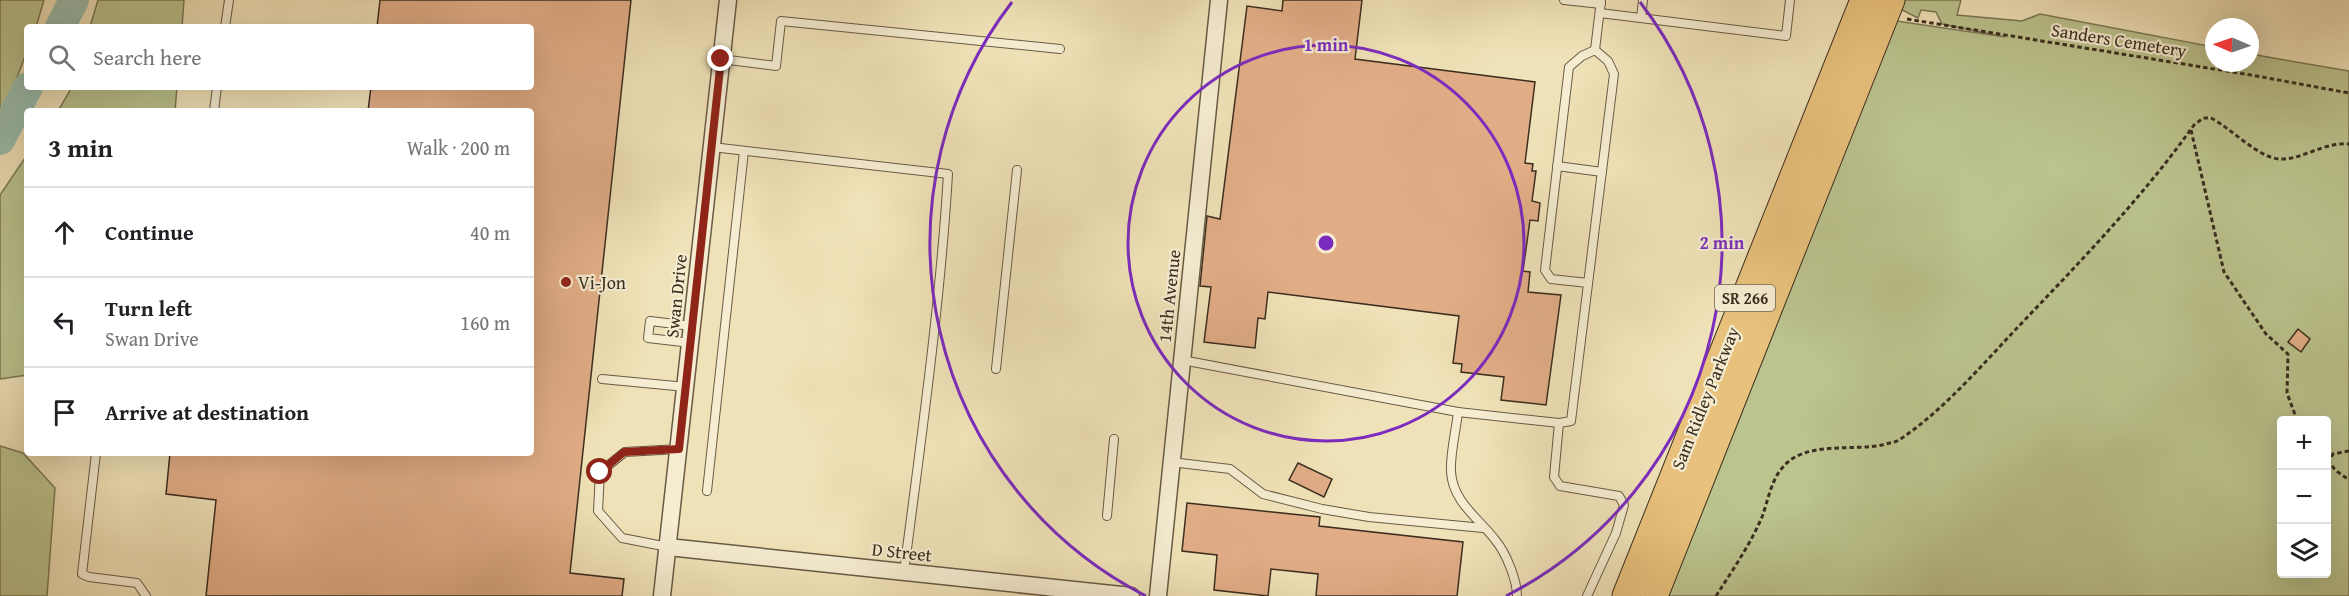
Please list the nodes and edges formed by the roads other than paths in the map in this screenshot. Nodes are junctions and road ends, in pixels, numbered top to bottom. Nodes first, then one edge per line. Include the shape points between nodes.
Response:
1 (229, 0) edge
2 (728, 0) edge
3 (1219, 0) edge
4 (1564, 0) edge
5 (1643, 0) edge
6 (1790, 0) edge
7 (1880, 5) edge
8 (1601, 6) edge
9 (1641, 18) junction
10 (225, 24) edge
11 (1060, 49) dead end
12 (1595, 50) junction
13 (721, 59) junction
14 (217, 90) edge
15 (214, 108) edge
16 (712, 147) junction
17 (744, 151) junction
18 (1557, 166) junction
19 (1017, 170) dead end
20 (1602, 172) junction
21 (1588, 283) junction
22 (1182, 360) junction
23 (996, 369) dead end
24 (602, 379) dead end
25 (686, 387) junction
26 (1458, 412) junction
27 (1559, 423) junction
28 (1114, 439) dead end
29 (679, 449) junction
30 (96, 456) edge
31 (1171, 462) junction
32 (707, 491) dead end
33 (1107, 516) dead end
34 (1483, 528) junction
35 (668, 547) junction
36 (904, 572) junction
37 (146, 596) edge
38 (663, 596) edge
39 (1131, 596) edge
40 (1158, 596) edge
41 (1517, 596) edge
42 (1587, 596) edge
43 (1626, 596) edge
44 (1654, 596) edge

1 - 10 lane
2 - 13 street, Swan Drive
3 - 22 street, 14th Avenue
4 - 8 lane
5 - 9 lane
6 - 9 lane via 1786,36
7 - 43 main road, Sam Ridley Parkway / SR 266
7 - 44 main road, Sam Ridley Parkway / SR 266
8 - 9 lane
8 - 12 lane
11 - 13 lane via 781,21 776,66
12 - 18 lane via 1569,67
12 - 20 lane via 1608,61 1614,74
13 - 16 street, Swan Drive
14 - 15 lane
16 - 17 lane
16 - 25 street, Swan Drive
17 - 32 lane
17 - 36 lane via 948,174 929,381
18 - 20 lane
18 - 21 lane via 1545,270 1551,279
19 - 23 lane
20 - 21 lane
21 - 27 lane via 1571,421
22 - 26 lane
22 - 31 street, 14th Avenue
24 - 25 lane
25 - 29 street, Swan Drive
26 - 27 lane
26 - 34 lane via 1451,473 1470,515
27 - 42 lane via 1554,477 1560,486 1619,496 1624,505 1616,533
28 - 33 lane
29 - 35 street, Swan Drive
29 - 35 lane via 624,452 600,472 598,511 622,538
30 - 37 lane via 82,574 137,583
31 - 34 lane via 1230,469 1263,494 1322,509
31 - 40 street, 14th Avenue
34 - 41 lane via 1497,542 1517,584
35 - 36 street, D Street
35 - 38 street, Swan Drive
36 - 39 street, D Street

